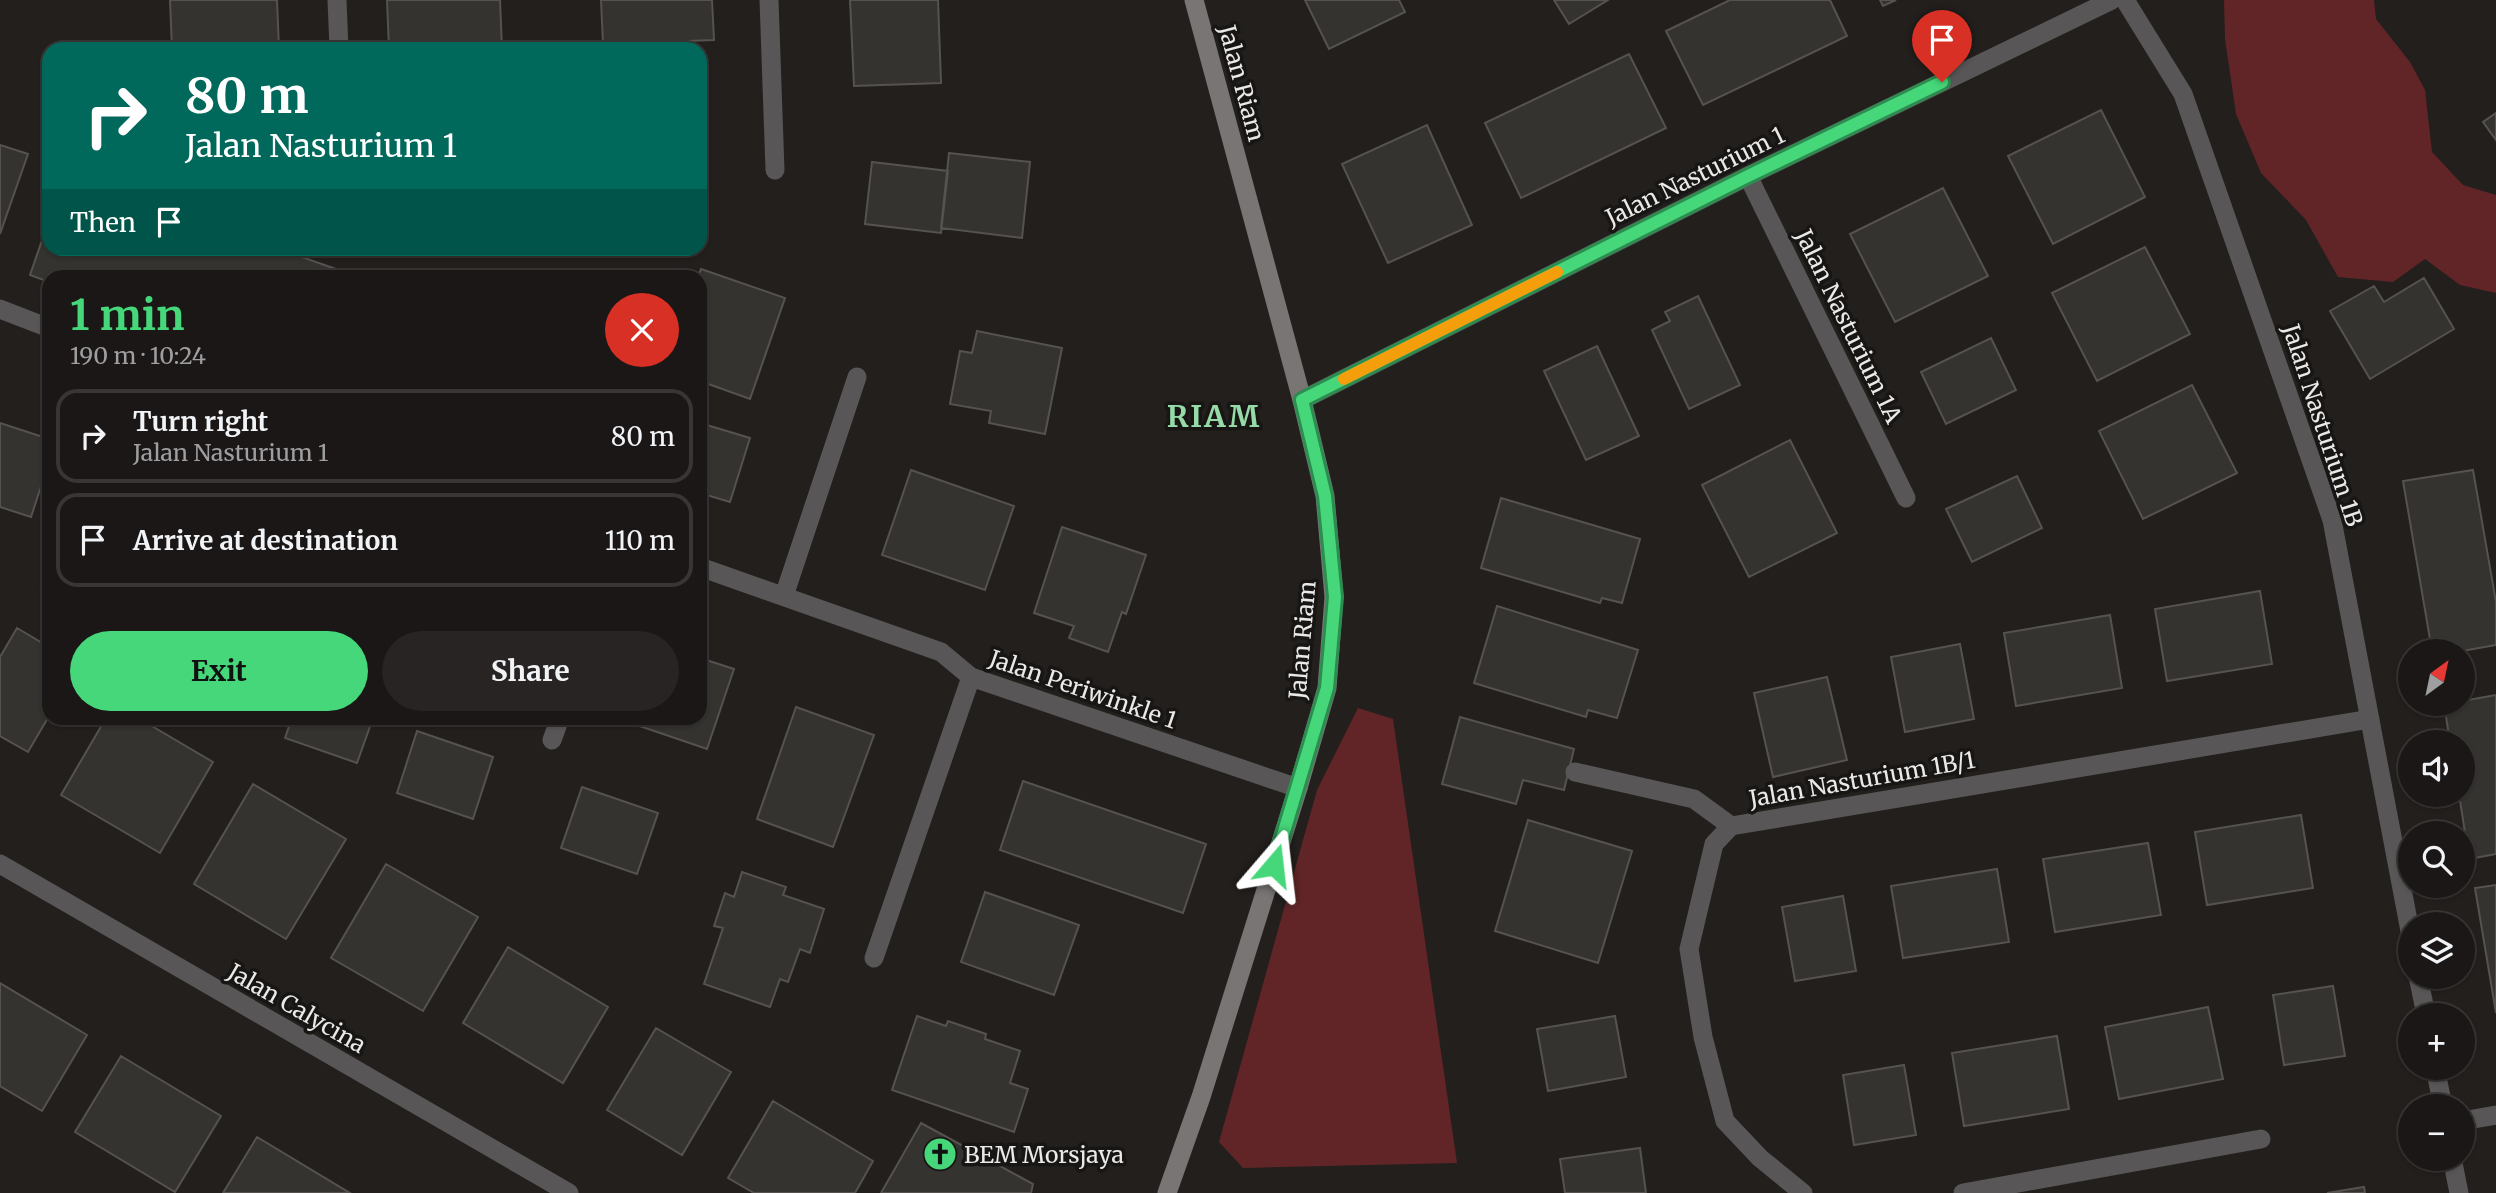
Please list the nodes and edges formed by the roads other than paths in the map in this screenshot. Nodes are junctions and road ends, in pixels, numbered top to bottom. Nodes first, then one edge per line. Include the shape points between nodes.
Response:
1 (337, 0) edge
2 (769, 0) edge
3 (1194, 0) edge
4 (2112, 0) edge
5 (2125, 0) edge
6 (339, 42) edge
7 (775, 170) dead end
8 (1748, 176) junction
9 (0, 309) edge
10 (42, 325) edge
11 (857, 377) dead end
12 (1302, 400) junction
13 (1906, 498) dead end
14 (707, 569) edge
15 (784, 596) junction
16 (971, 677) junction
17 (2370, 719) junction
18 (557, 725) edge
19 (552, 740) dead end
20 (1575, 772) dead end
21 (1298, 788) junction
22 (1731, 826) junction
23 (0, 864) edge
24 (2406, 912) edge
25 (874, 958) dead end
26 (2496, 1115) edge
27 (2475, 1119) edge
28 (2261, 1139) dead end
29 (2455, 1171) edge
30 (569, 1193) edge
31 (1167, 1193) edge
32 (1802, 1193) edge
33 (1963, 1193) edge
34 (2459, 1193) edge

1 - 6 street
2 - 7 street
3 - 12 main road, Jalan Riam
4 - 8 street, Jalan Nasturium 1
5 - 17 street, Jalan Nasturium 1B via 2183,94 2332,520
8 - 12 street, Jalan Nasturium 1
8 - 13 street, Jalan Nasturium 1A
9 - 10 street
11 - 15 street
12 - 21 main road, Jalan Riam via 1325,496 1335,597 1327,688
14 - 15 street, Jalan Periwinkle 1
15 - 16 street, Jalan Periwinkle 1 via 942,652
16 - 21 street, Jalan Periwinkle 1
16 - 25 street
17 - 22 street, Jalan Nasturium 1B/1
17 - 24 street, Jalan Nasturium 1B
18 - 19 street
20 - 22 street via 1695,799
21 - 31 main road, Jalan Riam
22 - 32 street, Jalan Nasturium 1B/1 via 1714,844 1689,949 1703,1037 1725,1121
23 - 30 street, Jalan Calycina
26 - 27 street
28 - 33 street
29 - 34 street

